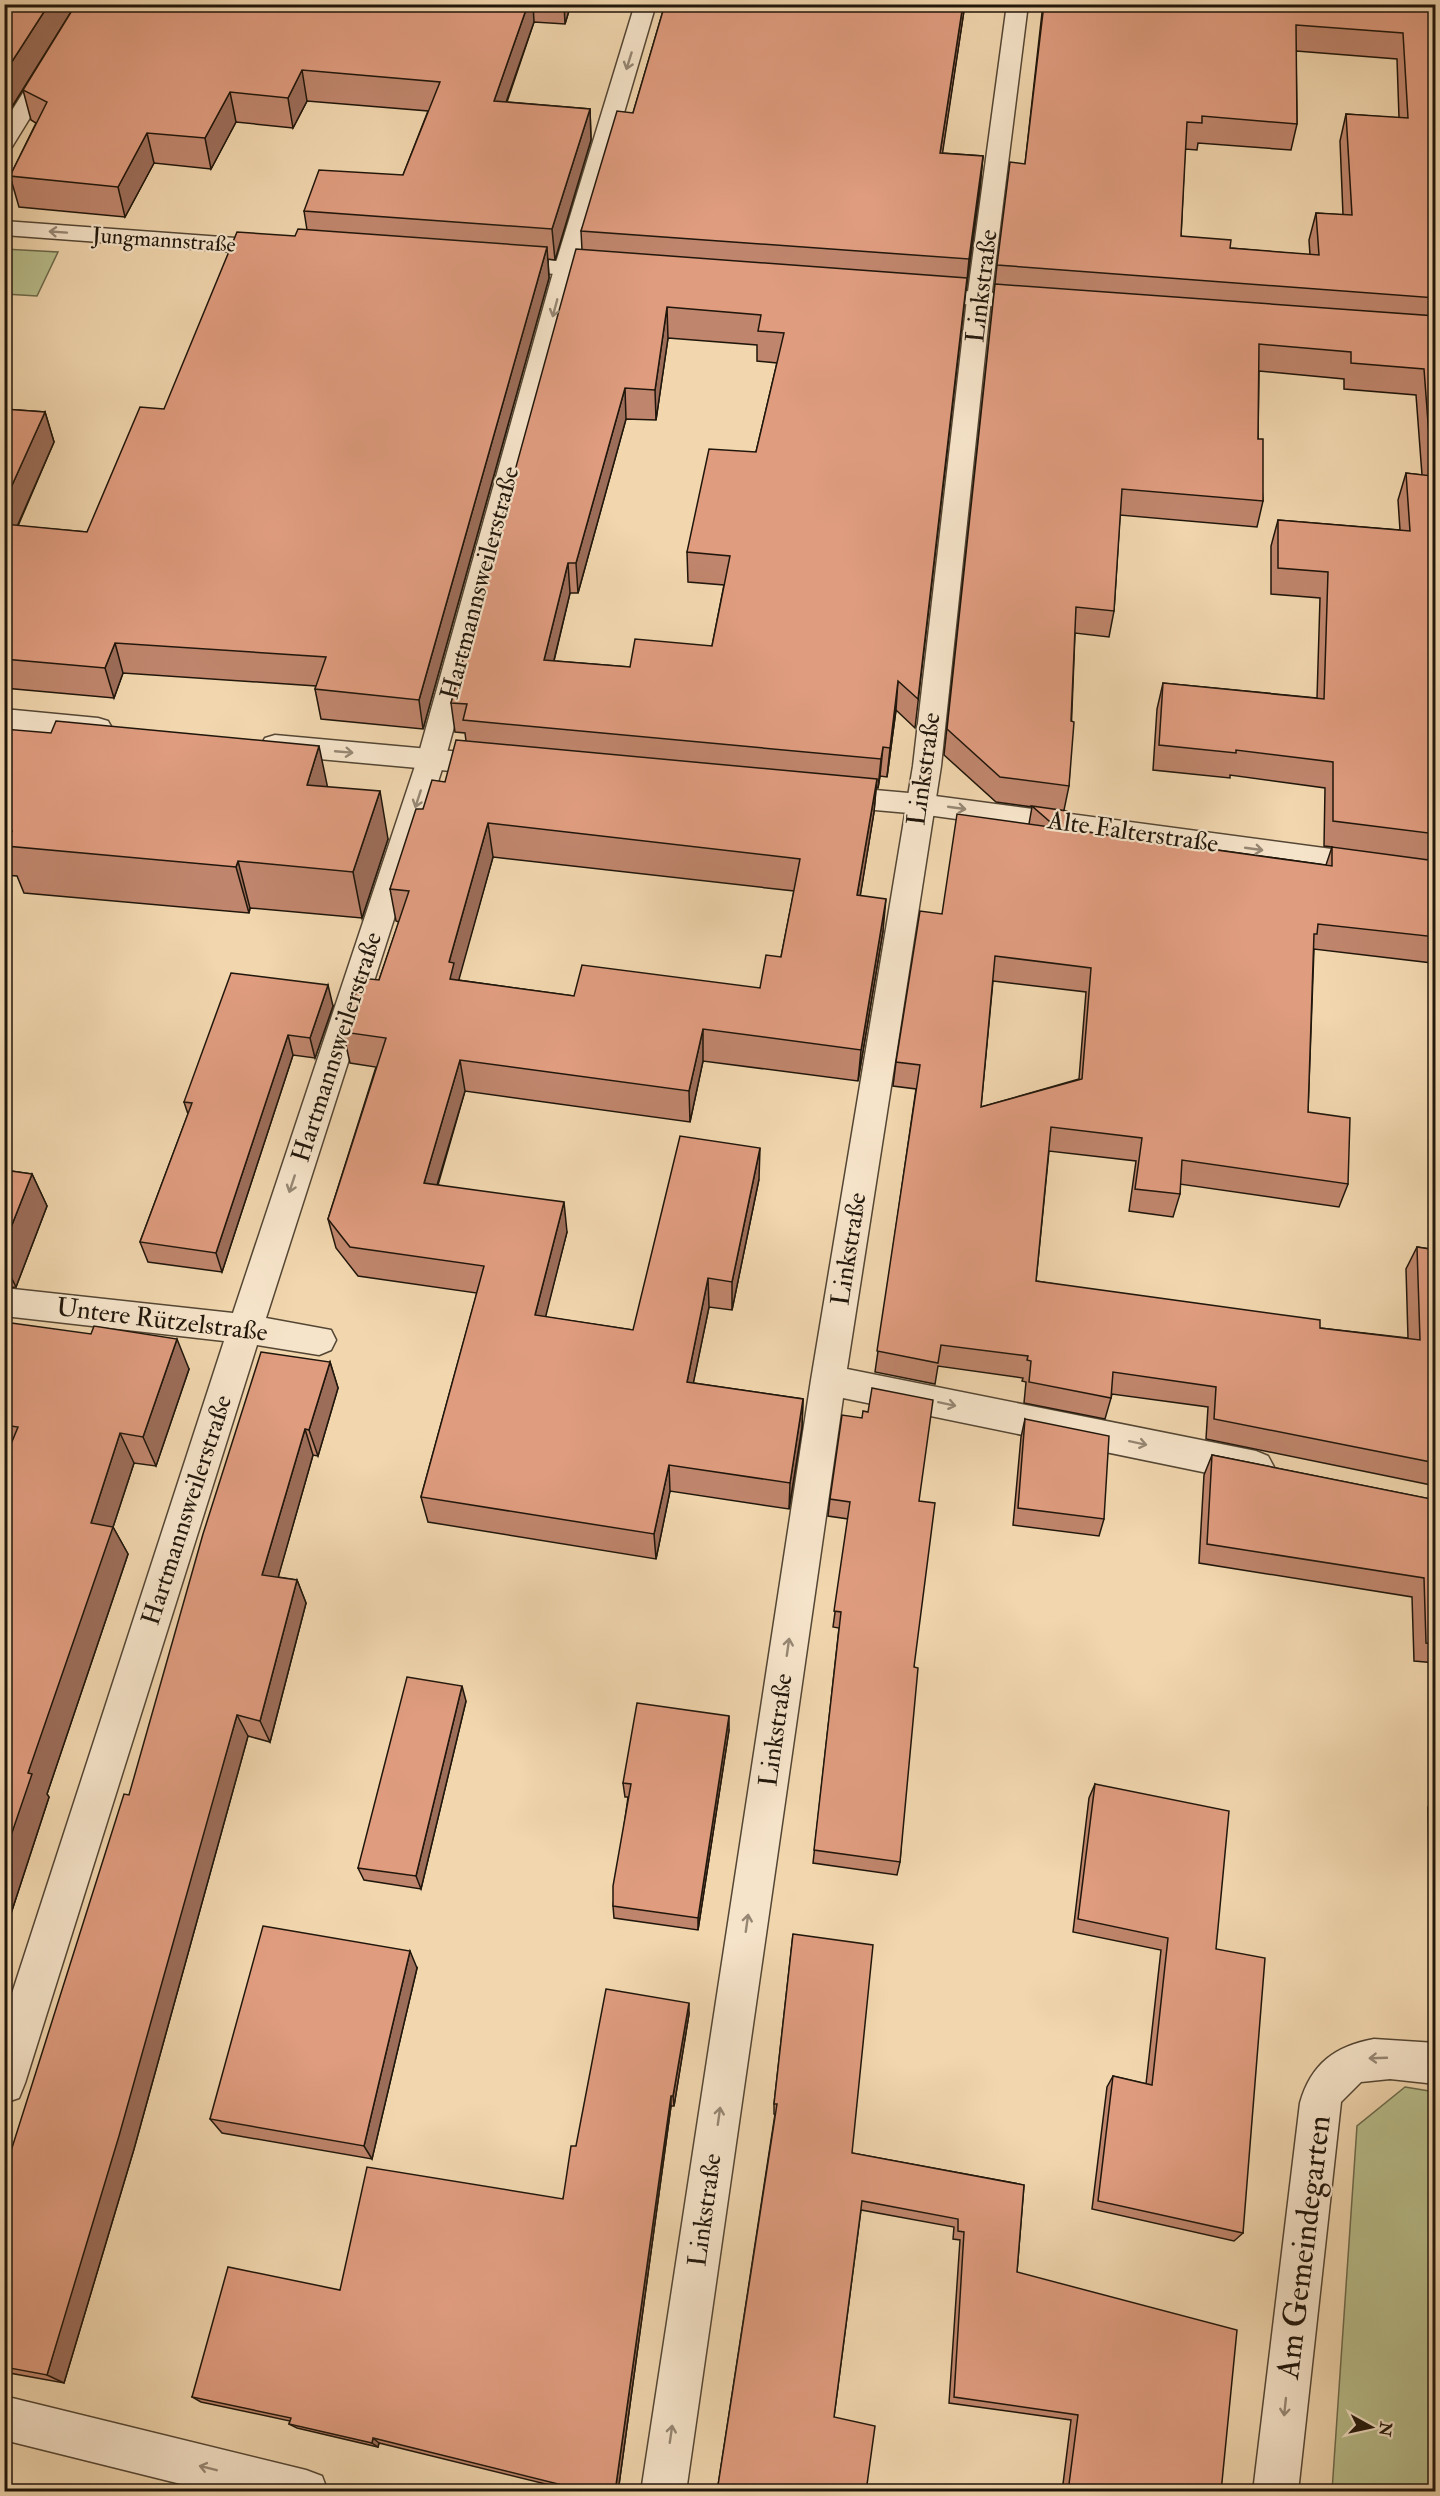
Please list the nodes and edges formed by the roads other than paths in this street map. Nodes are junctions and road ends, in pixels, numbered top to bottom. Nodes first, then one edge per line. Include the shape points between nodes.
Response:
1 (90, 4) edge
2 (646, 4) edge
3 (1018, 4) edge
4 (4, 142) edge
5 (4, 228) edge
6 (294, 249) edge
7 (483, 263) edge
8 (566, 269) junction
9 (637, 274) edge
10 (896, 293) edge
11 (979, 299) junction
12 (1057, 304) edge
13 (4, 720) edge
14 (127, 731) edge
15 (254, 743) edge
16 (431, 760) junction
17 (524, 768) edge
18 (803, 794) edge
19 (920, 804) junction
20 (1436, 874) edge
21 (4, 1302) edge
22 (245, 1329) junction
23 (319, 1341) dead end
24 (828, 1380) junction
25 (1284, 1473) edge
26 (1436, 2064) edge
27 (4, 2083) edge
28 (4, 2418) edge
29 (306, 2492) edge
30 (663, 2492) edge
31 (1275, 2492) edge

1 - 4 street
2 -> 8 street, Hartmannsweilerstraße
3 - 11 street, Linkstraße
6 -> 5 street, Jungmannstraße
7 - 8 street
8 - 9 street
8 -> 16 street, Hartmannsweilerstraße
10 - 11 street
11 - 12 street
11 - 19 street, Linkstraße
13 - 14 street
15 -> 16 street
16 - 17 street
16 -> 22 street, Hartmannsweilerstraße
18 - 19 street, Alte Falterstraße
19 -> 20 street, Alte Falterstraße
19 - 24 street, Linkstraße
21 - 22 street, Untere Rützelstraße
22 - 23 street, Untere Rützelstraße
22 - 27 street, Hartmannsweilerstraße
24 -> 25 street
30 -> 24 street, Linkstraße
26 -> 31 street, Am Gemeindegarten via 1365,2059 1342,2070 1326,2090 1317,2117
29 -> 28 street

